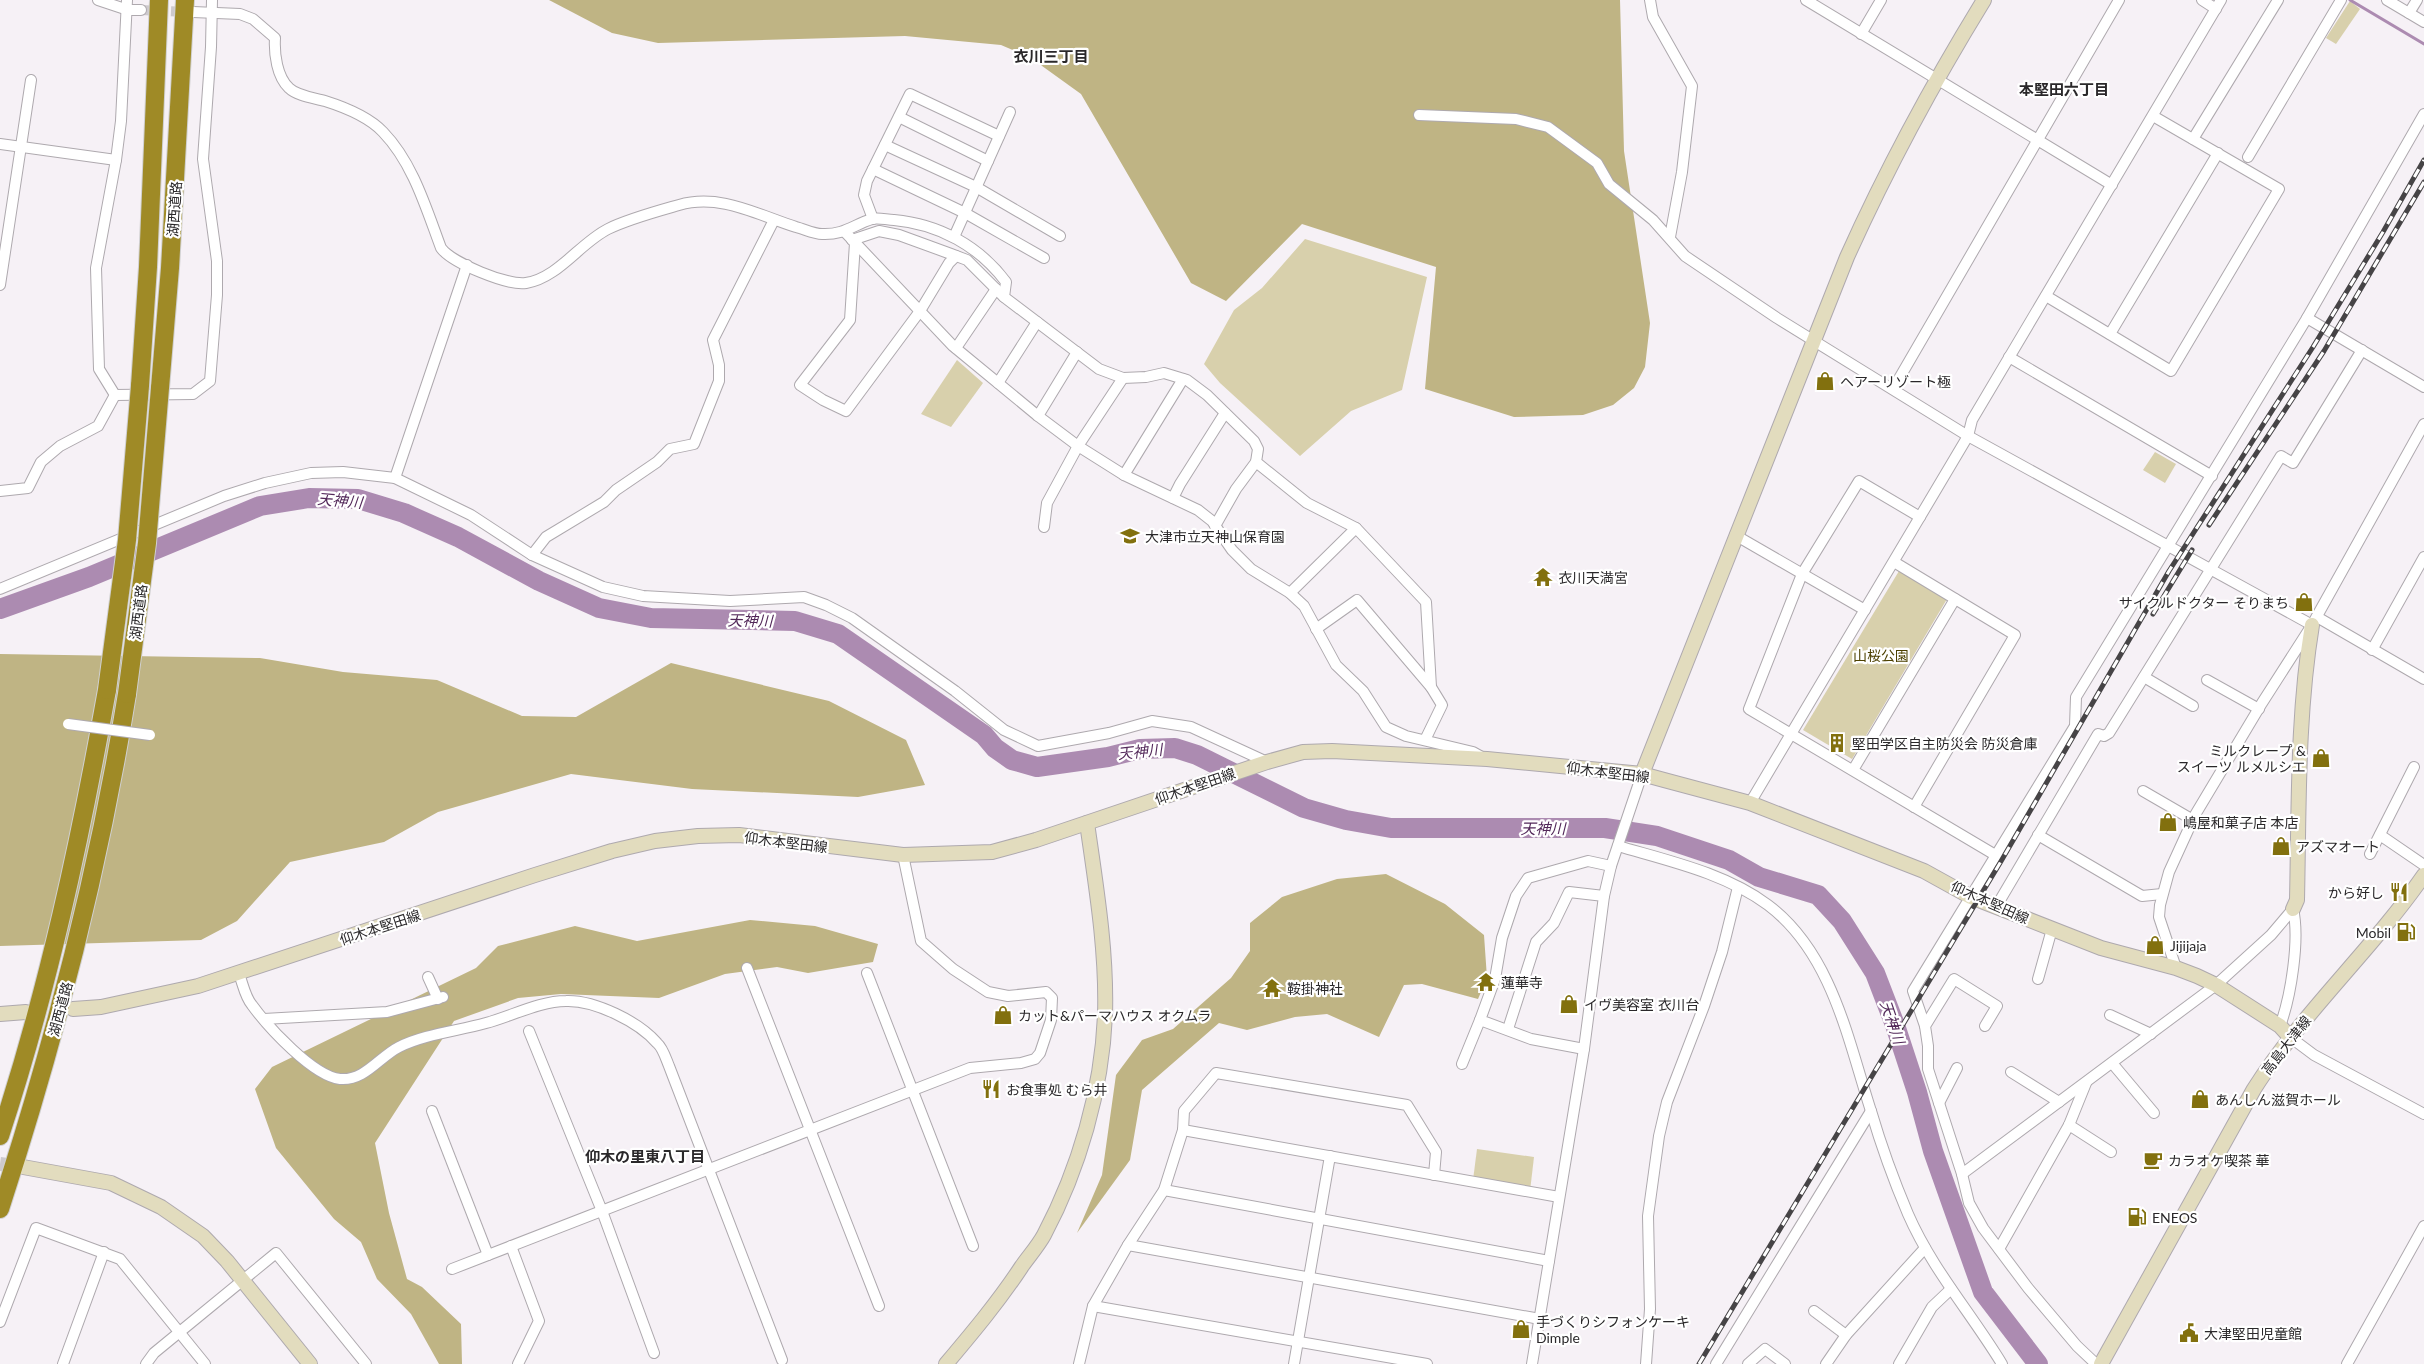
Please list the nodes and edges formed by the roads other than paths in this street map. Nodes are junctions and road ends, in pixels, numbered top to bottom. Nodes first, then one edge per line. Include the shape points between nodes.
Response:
1 (98, 0) edge
2 (159, 0) edge
3 (212, 0) edge
4 (1650, 0) edge
5 (1806, 0) edge
6 (1881, 0) edge
7 (1984, 0) edge
8 (2119, 0) edge
9 (2202, 0) edge
10 (2278, 0) edge
11 (2341, 0) edge
12 (2386, 0) edge
13 (2417, 0) edge
14 (1820, 4) edge
15 (2219, 4) edge
16 (127, 5) edge
17 (189, 6) edge
18 (141, 10) tunnel mouth
19 (2409, 13) junction
20 (211, 14) junction
21 (2424, 22) edge
22 (1861, 34) junction
23 (32, 80) dead end
24 (1935, 80) junction
25 (1010, 112) dead end
26 (2424, 114) edge
27 (1419, 115) dead end
28 (2153, 116) junction
29 (898, 118) junction
30 (999, 136) junction
31 (2038, 139) junction
32 (2193, 139) junction
33 (0, 144) edge
34 (885, 145) junction
35 (23, 147) junction
36 (2218, 153) junction
37 (2248, 157) dead end
38 (116, 160) junction
39 (988, 161) junction
40 (873, 169) junction
41 (2112, 184) junction
42 (976, 187) junction
43 (965, 213) junction
44 (873, 218) junction
45 (774, 220) junction
46 (1060, 236) dead end
47 (954, 237) junction
48 (1670, 237) junction
49 (851, 239) junction
50 (956, 256) junction
51 (1044, 258) dead end
52 (467, 265) junction
53 (0, 285) edge
54 (1000, 293) junction
55 (2046, 296) junction
56 (920, 311) junction
57 (2307, 318) junction
58 (1037, 322) junction
59 (2110, 334) junction
60 (1813, 341) junction
61 (956, 348) junction
62 (2362, 350) junction
63 (1077, 352) junction
64 (2009, 358) junction
65 (1123, 378) junction
66 (1183, 379) junction
67 (998, 383) junction
68 (2424, 387) edge
69 (1892, 389) junction
70 (115, 395) junction
71 (1225, 413) junction
72 (1038, 416) junction
73 (2424, 424) edge
74 (1968, 436) junction
75 (1078, 446) junction
76 (1256, 462) junction
77 (1124, 474) junction
78 (2212, 476) junction
79 (395, 478) junction
80 (0, 490) edge
81 (1173, 498) junction
82 (1920, 517) junction
83 (1215, 526) junction
84 (1044, 527) dead end
85 (1356, 528) junction
86 (1735, 535) junction
87 (2170, 546) junction
88 (532, 555) junction
89 (2424, 557) edge
90 (1894, 562) junction
91 (2211, 569) junction
92 (1802, 574) junction
93 (0, 589) edge
94 (1290, 593) junction
95 (1955, 599) junction
96 (1865, 610) junction
97 (2315, 621) junction
98 (1316, 629) junction
99 (2372, 650) junction
100 (2144, 677) junction
101 (2424, 679) edge
102 (2207, 680) dead end
103 (1431, 687) junction
104 (2193, 706) dead end
105 (2259, 709) junction
106 (68, 724) dead end
107 (1791, 734) junction
108 (150, 735) dead end
109 (1425, 740) junction
110 (1487, 759) junction
111 (1267, 762) junction
112 (2414, 767) dead end
113 (1853, 770) junction
114 (1642, 774) junction
115 (2143, 791) dead end
116 (1750, 803) junction
117 (1914, 807) junction
118 (2193, 820) junction
119 (1088, 823) junction
120 (2380, 834) junction
121 (2038, 835) junction
122 (1618, 846) junction
123 (2370, 854) dead end
124 (903, 855) junction
125 (1997, 856) junction
126 (1611, 866) junction
127 (2424, 866) edge
128 (2424, 875) edge
129 (1738, 887) junction
130 (2420, 890) edge
131 (2162, 894) junction
132 (1604, 896) junction
133 (1971, 897) junction
134 (1996, 907) junction
135 (2293, 909) junction
136 (2052, 929) junction
137 (747, 968) dead end
138 (2176, 968) junction
139 (867, 973) dead end
140 (239, 974) junction
141 (428, 977) dead end
142 (2038, 979) dead end
143 (2216, 985) junction
144 (73, 1009) dead end
145 (26, 1012) dead end
146 (0, 1014) edge
147 (2110, 1016) dead end
148 (264, 1019) junction
149 (1480, 1020) junction
150 (1925, 1026) junction
151 (1985, 1026) dead end
152 (2280, 1026) junction
153 (1508, 1029) junction
154 (529, 1031) dead end
155 (2151, 1034) junction
156 (2290, 1037) junction
157 (1584, 1050) junction
158 (2112, 1063) junction
159 (1462, 1064) dead end
160 (1958, 1068) dead end
161 (2011, 1072) dead end
162 (2086, 1082) junction
163 (914, 1090) junction
164 (2059, 1102) junction
165 (1939, 1103) junction
166 (432, 1111) dead end
167 (1871, 1111) junction
168 (2154, 1113) dead end
169 (2424, 1114) edge
170 (2069, 1124) junction
171 (811, 1130) junction
172 (1183, 1130) junction
173 (0, 1136) edge
174 (2111, 1152) dead end
175 (1330, 1156) junction
176 (23, 1167) tunnel mouth
177 (707, 1169) junction
178 (1962, 1174) junction
179 (1434, 1175) junction
180 (1164, 1190) junction
181 (1559, 1197) junction
182 (0, 1209) edge
183 (602, 1211) junction
184 (1320, 1219) junction
185 (2424, 1226) edge
186 (1128, 1245) junction
187 (511, 1246) junction
188 (974, 1246) dead end
189 (1925, 1248) junction
190 (1999, 1249) junction
191 (104, 1252) junction
192 (488, 1255) junction
193 (1549, 1261) junction
194 (452, 1269) dead end
195 (1309, 1278) junction
196 (242, 1281) junction
197 (1951, 1289) junction
198 (879, 1306) dead end
199 (1093, 1306) junction
200 (1814, 1311) dead end
201 (1540, 1319) junction
202 (0, 1322) edge
203 (179, 1332) junction
204 (1846, 1335) junction
205 (1298, 1341) junction
206 (654, 1353) dead end
207 (782, 1360) dead end
208 (2000, 1363) edge
209 (63, 1364) edge
210 (146, 1364) edge
211 (205, 1364) edge
212 (310, 1364) edge
213 (366, 1364) edge
214 (518, 1364) edge
215 (946, 1364) edge
216 (1079, 1364) edge
217 (1294, 1364) edge
218 (1427, 1364) edge
219 (1532, 1364) edge
220 (1646, 1364) edge
221 (1716, 1364) edge
222 (1748, 1364) edge
223 (1785, 1364) edge
224 (1826, 1364) edge
225 (1899, 1364) edge
226 (2096, 1364) edge
227 (2101, 1364) edge
228 (2347, 1364) edge

1 - 16 street
2 - 173 highway, 湖西道路, bridge via 140,386 127,540 107,690 70,884
3 - 20 street
4 - 48 street via 1653,17 1692,86 1682,172
5 - 14 street
6 - 22 street
7 - 24 main road
8 - 31 street
9 - 15 street
10 - 32 street
11 - 37 street
12 - 19 street
13 - 19 street
14 - 22 street
15 - 28 street
16 - 18 street
16 - 38 street
17 - 20 street
17 - 182 highway, 湖西道路, bridge via 147,543 127,694 111,791 72,963
19 - 21 street
20 - 52 street via 240,14 253,19 275,38 274,54 283,80 290,89 358,115 382,131 399,152 419,189 446,256
20 - 70 street via 203,160 217,260 210,381 193,394
22 - 24 street
23 - 35 street
24 - 31 street
24 - 60 main road via 1867,214
25 - 30 street
26 - 57 street
27 - 48 street via 1516,119 1548,127 1597,163 1609,184
28 - 32 street
28 - 41 street
29 - 30 street via 910,94
29 - 34 street
29 - 39 street
30 - 39 street
31 - 41 street
31 - 69 street
32 - 36 street
33 - 35 street
34 - 40 street
34 - 42 street
35 - 38 street
35 - 53 street
36 - 59 street
36 - 59 street via 2280,189 2171,371
38 - 70 street via 96,268 99,369
39 - 42 street
40 - 43 street
40 - 44 street via 864,195
41 - 55 street
42 - 43 street
42 - 46 street
43 - 47 street
43 - 51 street
44 - 47 street via 909,222
44 - 49 street
45 - 49 street
45 - 52 street via 718,202 682,204 607,229 546,275 528,283 516,284
45 - 88 street via 713,340 719,381 694,444 670,450 604,502 546,537
47 - 54 street via 974,248 992,264 1006,282
48 - 60 street via 1685,256
49 - 50 street via 879,231 899,234
49 - 56 street
49 - 56 street via 850,320 800,385 846,412
50 - 54 street via 967,260
50 - 56 street
52 - 79 street
54 - 58 street
54 - 61 street
55 - 59 street
55 - 64 street
56 - 61 street
57 - 62 street
57 - 78 street
58 - 63 street
58 - 67 street
60 - 69 street
60 - 86 main road
61 - 67 street
62 - 68 street
62 - 91 street via 2293,463 2281,456
63 - 65 street via 1099,368
63 - 72 street
64 - 74 street via 1972,420
64 - 78 street
65 - 66 street via 1164,373
65 - 75 street
66 - 71 street via 1207,395
66 - 77 street
67 - 72 street
69 - 74 street
70 - 80 street via 98,426 60,446 42,462 28,488
71 - 76 street via 1254,441 1258,449
71 - 81 street
72 - 75 street
73 - 97 street
74 - 82 street
74 - 87 street
75 - 77 street
75 - 84 street via 1047,504
76 - 83 street
76 - 85 street via 1307,503
77 - 81 street
78 - 87 street
79 - 88 street via 471,515
79 - 93 street via 343,472 310,473 265,483 224,496
81 - 83 street via 1198,510
82 - 90 street
82 - 92 street via 1859,481
83 - 94 street via 1251,569
85 - 94 street
85 - 103 street via 1426,602
86 - 92 street
86 - 114 main road
87 - 91 street
87 - 125 street via 2076,697 2075,726
88 - 111 street via 603,588 643,596 730,601 804,597 826,605 852,618 1004,730 1038,746 1109,733 1152,721 1190,727
89 - 99 street
90 - 95 street
90 - 96 street
91 - 97 street
91 - 100 street
92 - 96 street
92 - 107 street via 1749,709
94 - 98 street via 1304,606
95 - 113 street
95 - 117 street via 2015,635
96 - 107 street
97 - 99 street
97 - 105 street
97 - 135 main road via 2305,666 2297,900
98 - 103 street via 1357,600
98 - 109 street via 1336,665 1363,691 1386,727
99 - 101 street
100 - 104 street
100 - 121 street via 2109,733 2104,736 2098,734
102 - 105 street
103 - 109 street via 1442,705
105 - 118 street
106 - 108 street, bridge
107 - 113 street
107 - 116 street
109 - 110 street via 1473,752
110 - 111 main road, 仰木本堅田線 via 1332,751 1303,752
110 - 114 main road, 仰木本堅田線
111 - 119 main road, 仰木本堅田線
112 - 120 street
113 - 117 street
114 - 116 main road, 仰木本堅田線
114 - 122 street
115 - 118 street
116 - 133 main road, 仰木本堅田線 via 1924,871
117 - 125 street
118 - 131 street
119 - 124 main road, 仰木本堅田線 via 992,852
119 - 215 main road via 1101,932 1105,1014 1099,1071 1087,1124 1070,1180 1043,1236 993,1309
120 - 123 street
120 - 127 street
121 - 131 street via 2142,896
121 - 134 street
122 - 126 street
122 - 129 street via 1703,872
124 - 140 main road, 仰木本堅田線 via 739,836 655,841 612,851
124 - 163 street via 921,941 952,969 988,992 1008,996 1046,992 1052,998 1053,1007 1040,1053 1035,1059 970,1068
125 - 133 street
126 - 132 street
126 - 149 street via 1588,861 1528,878 1516,896 1502,938 1495,979
128 - 130 main road, 高島大津線
129 - 167 street via 1781,916 1816,961 1843,1018
129 - 220 street via 1722,952 1667,1102 1657,1145 1648,1216 1650,1310
130 - 156 main road, 高島大津線
131 - 138 street via 2159,917
132 - 153 street via 1569,892 1554,923 1536,942
132 - 157 street
133 - 134 main road, 仰木本堅田線
133 - 150 street via 1913,991
134 - 136 main road, 仰木本堅田線
135 - 143 street via 2271,935
135 - 152 street via 2297,926 2287,1007
136 - 138 main road, 仰木本堅田線 via 2100,948
136 - 142 street
137 - 171 street
138 - 143 main road, 仰木本堅田線
139 - 163 street
140 - 144 main road, 仰木本堅田線 via 198,986
140 - 148 street via 250,1004
141 - 148 street via 441,998 387,1012
143 - 152 main road, 仰木本堅田線
143 - 155 street
145 - 146 main road
147 - 155 street
148 - 177 street via 308,1064 325,1076 342,1079 360,1075 397,1048 414,1041 553,1003 577,1001 605,1010 634,1022 659,1044
149 - 153 street
149 - 159 street
150 - 151 street via 1954,979 1997,1006
150 - 165 street via 1928,1069
152 - 156 main road, 仰木本堅田線
153 - 157 street via 1531,1039
154 - 183 street
155 - 158 street
156 - 169 street via 2314,1055
156 - 227 main road, 高島大津線 via 2254,1089
157 - 181 street
158 - 162 street
158 - 168 street
160 - 165 street
161 - 164 street
162 - 164 street
162 - 170 street
163 - 171 street
163 - 188 street
164 - 178 street
165 - 178 street
166 - 192 street
167 - 189 street via 1908,1214
167 - 221 street
170 - 174 street
170 - 190 street
171 - 177 street
171 - 198 street
172 - 175 street
172 - 179 street via 1184,1111 1216,1073 1408,1105 1436,1152
172 - 180 street
175 - 179 street
175 - 184 street
176 - 196 main road via 111,1183 161,1207 203,1236
177 - 183 street
177 - 207 street
178 - 190 street via 1969,1203
179 - 181 street
180 - 184 street
180 - 186 street
181 - 193 street
183 - 187 street
183 - 206 street
184 - 193 street
184 - 195 street
185 - 228 street
186 - 195 street
186 - 199 street
187 - 192 street
187 - 214 street via 539,1321
189 - 197 street
189 - 204 street
190 - 226 street via 2077,1346
191 - 202 street via 36,1228
191 - 203 street via 120,1258
191 - 209 street
192 - 194 street
193 - 201 street
195 - 201 street
195 - 205 street
196 - 203 street
196 - 212 main road
196 - 213 street via 276,1253
197 - 208 street
197 - 225 street via 1932,1307
199 - 205 street
199 - 216 street
200 - 204 street
201 - 219 street
203 - 210 street
203 - 211 street
204 - 224 street
205 - 217 street
205 - 218 street
222 - 223 street via 1765,1349

